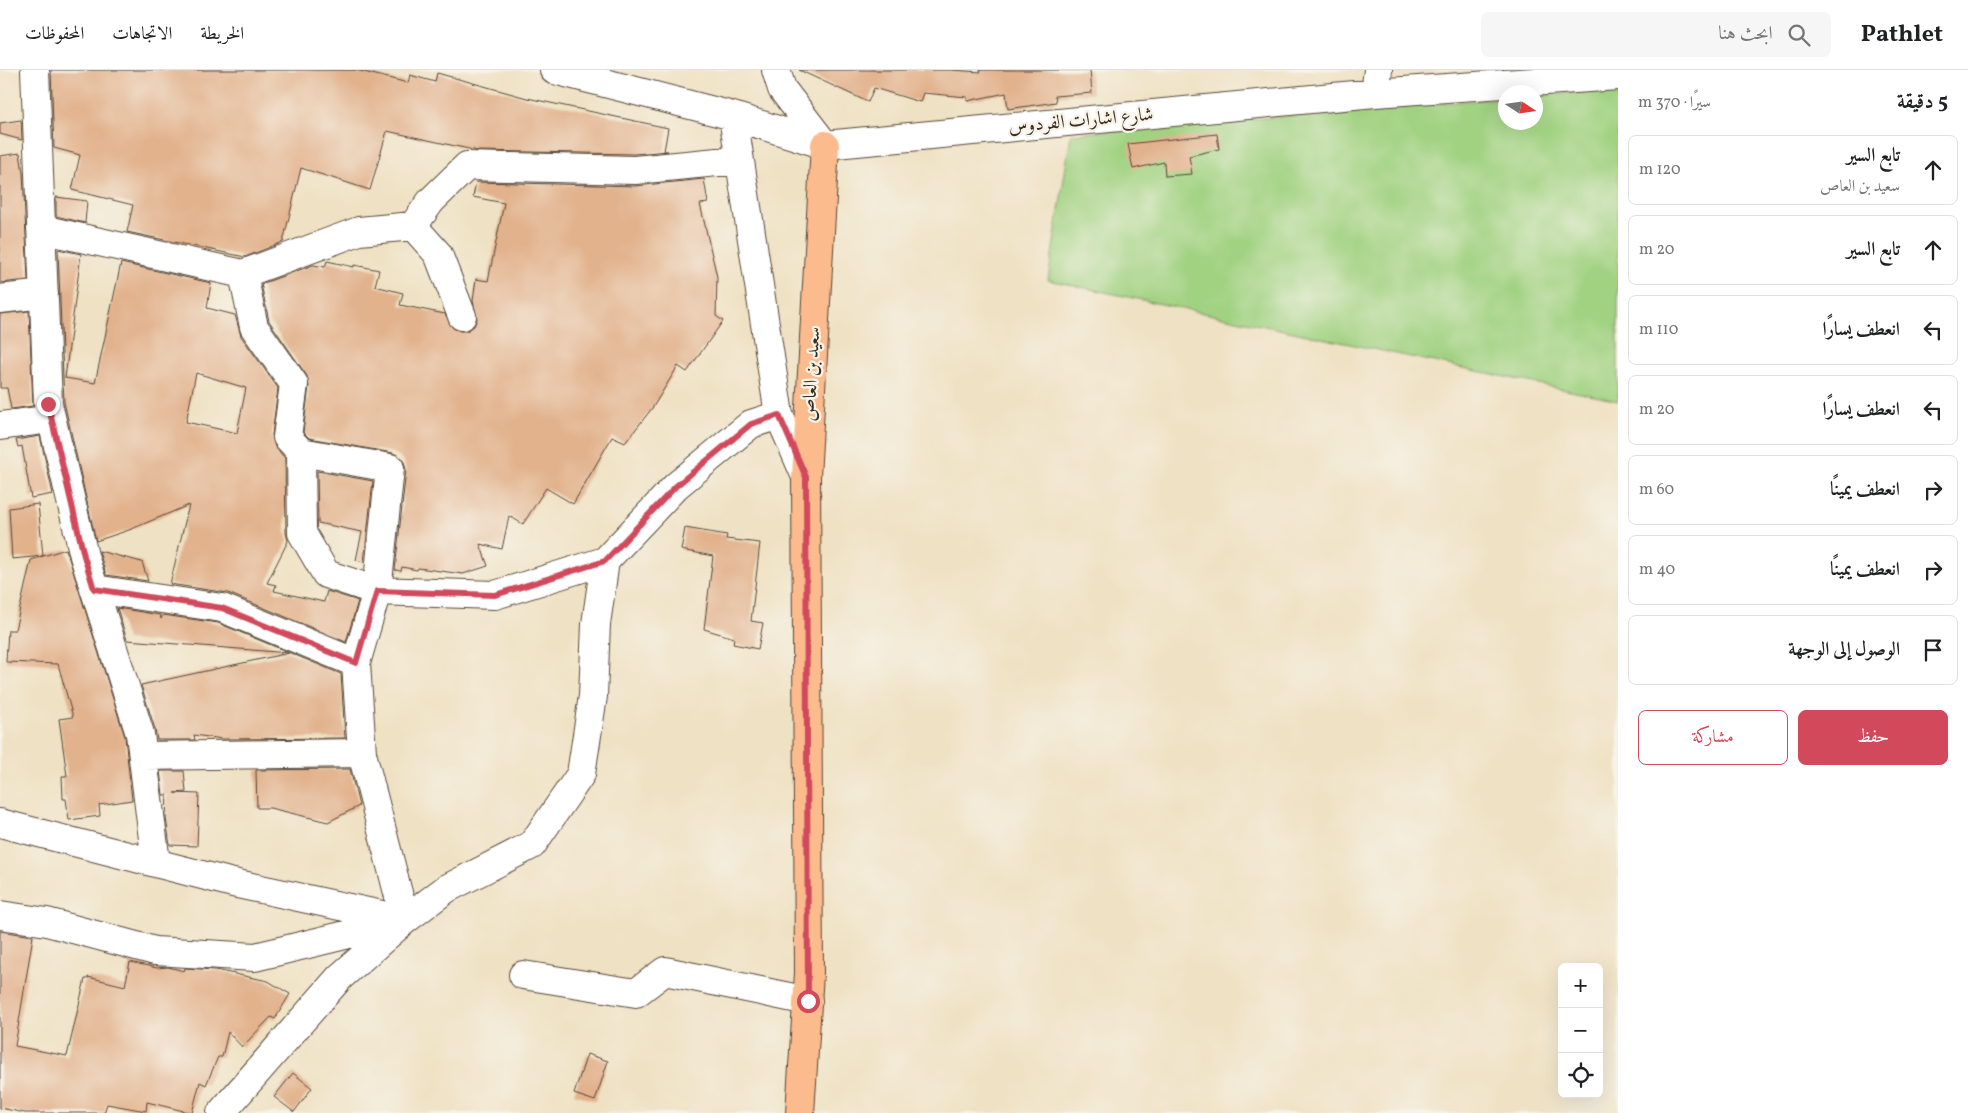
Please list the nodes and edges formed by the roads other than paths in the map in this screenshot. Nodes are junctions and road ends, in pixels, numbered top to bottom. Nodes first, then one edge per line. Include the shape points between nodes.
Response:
1 (35, 70) edge
2 (554, 70) edge
3 (776, 70) edge
4 (1618, 76) edge
5 (1501, 77) edge
6 (1377, 82) edge
7 (732, 116) junction
8 (825, 146) junction
9 (738, 160) junction
10 (413, 226) junction
11 (41, 229) junction
12 (242, 274) junction
13 (44, 294) junction
14 (0, 300) edge
15 (462, 316) dead end
16 (779, 415) junction
17 (51, 419) junction
18 (0, 426) edge
19 (301, 452) junction
20 (806, 477) junction
21 (605, 561) junction
22 (94, 589) junction
23 (377, 591) junction
24 (356, 663) junction
25 (362, 753) junction
26 (143, 756) junction
27 (0, 823) edge
28 (156, 863) junction
29 (0, 915) edge
30 (405, 920) junction
31 (523, 975) dead end
32 (808, 1001) junction
33 (221, 1113) edge
34 (800, 1113) edge

1 - 11 street
2 - 7 street, شارع اشارات الفردوس
3 - 8 street via 782,89
4 - 5 street, شارع اشارات الفردوس
5 - 6 street, شارع اشارات الفردوس
6 - 8 street, شارع اشارات الفردوس
7 - 8 street, شارع اشارات الفردوس
7 - 9 street
8 - 20 main road, سعيد بن العاص
9 - 10 street via 635,170 467,166 431,201
9 - 16 street
10 - 12 street via 359,231
10 - 15 street via 438,254
11 - 12 street
11 - 13 street
12 - 19 street via 254,327 294,384 287,437
13 - 14 street
13 - 17 street
16 - 20 street
16 - 21 street via 751,424 676,486
17 - 18 street
17 - 22 street
19 - 23 street via 302,533 326,574
19 - 23 street via 390,468
20 - 32 main road, سعيد بن العاص
21 - 23 street via 495,595
21 - 30 street via 581,774 532,845 446,889
22 - 24 street via 222,608
22 - 26 street via 140,734
23 - 24 street
24 - 25 street
25 - 26 street
25 - 30 street
26 - 28 street
27 - 28 street
28 - 30 street
29 - 30 street via 46,922 155,951 255,957
30 - 33 street via 340,977
31 - 32 street via 636,993 665,971
32 - 34 main road, سعيد بن العاص

